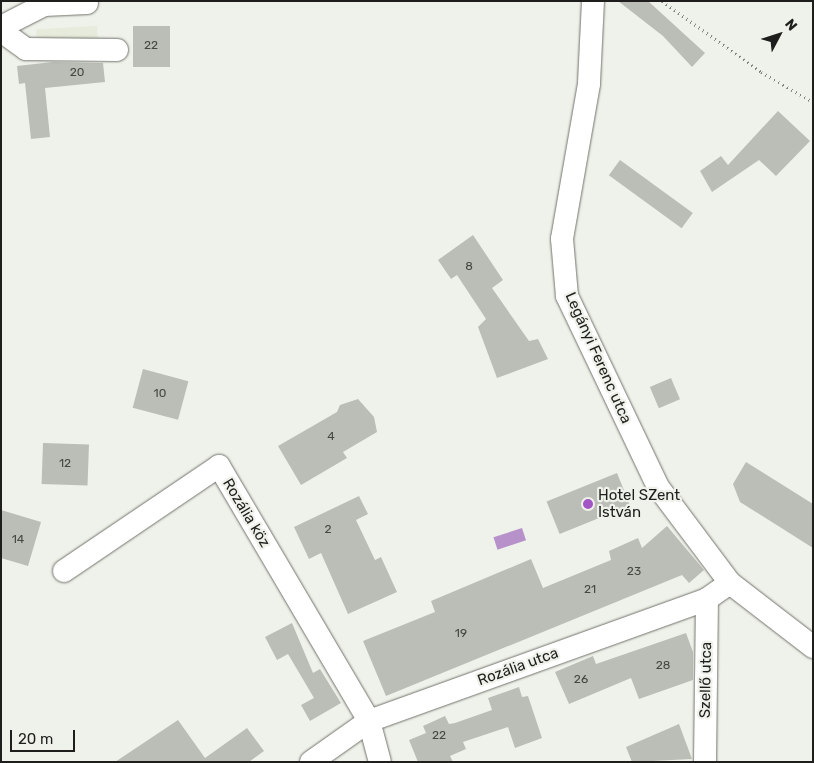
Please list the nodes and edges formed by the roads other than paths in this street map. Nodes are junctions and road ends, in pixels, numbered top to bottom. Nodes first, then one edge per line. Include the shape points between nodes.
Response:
1 (592, 1) edge
2 (87, 3) dead end
3 (1, 27) edge
4 (1, 31) edge
5 (117, 50) dead end
6 (64, 571) dead end
7 (730, 583) junction
8 (707, 599) junction
9 (813, 647) edge
10 (369, 721) junction
11 (311, 762) edge
12 (380, 762) edge
13 (705, 762) edge

1 - 7 street, Legányi Ferenc utca via 589,84 562,239 567,296 658,486
2 - 3 street via 44,5
4 - 5 street via 26,49
6 - 10 street, Rozália köz via 219,466
7 - 8 street, Rozália utca
7 - 9 street, Legányi Ferenc utca
8 - 10 street, Rozália utca
8 - 13 street, Szellő utca
10 - 11 street, Rozália utca
10 - 12 street

